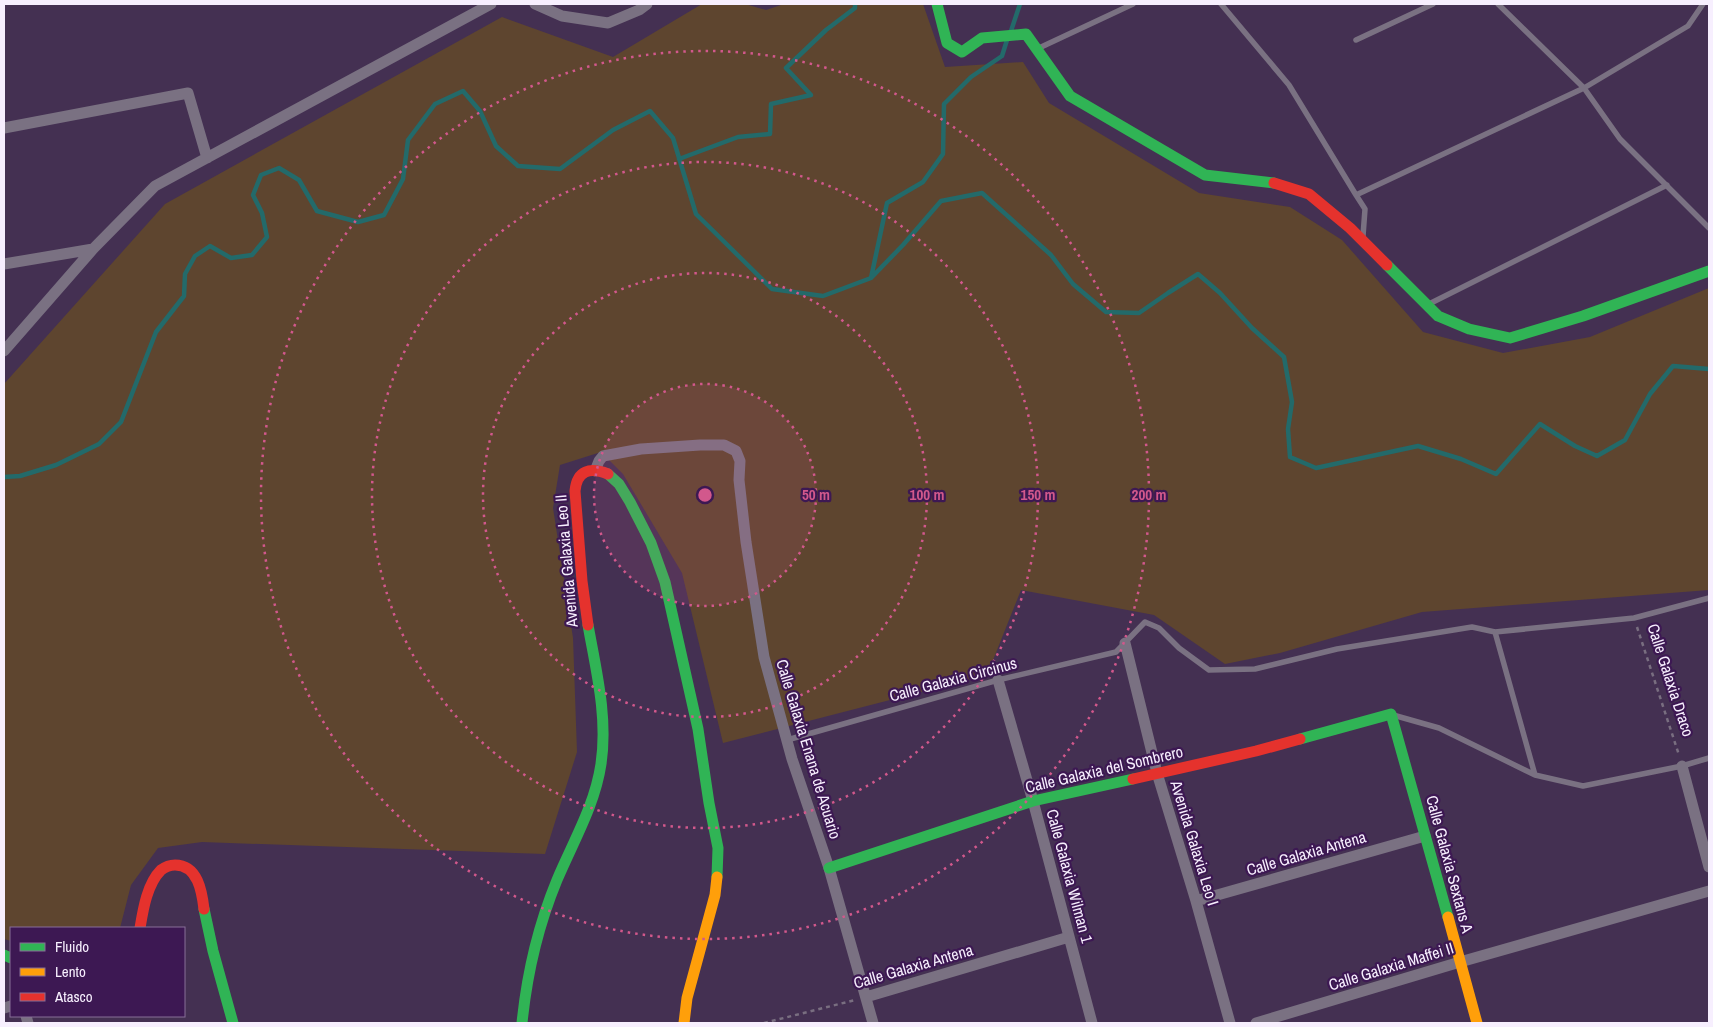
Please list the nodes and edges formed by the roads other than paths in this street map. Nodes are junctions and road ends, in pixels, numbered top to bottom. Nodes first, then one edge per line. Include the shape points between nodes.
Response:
1 (491, 4) edge
2 (535, 4) edge
3 (648, 4) edge
4 (937, 4) edge
5 (1133, 4) edge
6 (1221, 4) edge
7 (1434, 4) edge
8 (1498, 4) edge
9 (1703, 4) edge
10 (480, 8) edge
11 (1356, 40) dead end
12 (1037, 49) junction
13 (1584, 88) junction
14 (4, 128) edge
15 (207, 158) junction
16 (1666, 185) junction
17 (1356, 195) junction
18 (1709, 228) edge
19 (1363, 241) junction
20 (93, 249) junction
21 (4, 264) edge
22 (1709, 270) edge
23 (1427, 306) junction
24 (4, 350) edge
25 (595, 471) junction
26 (1709, 598) edge
27 (1494, 632) junction
28 (1124, 642) junction
29 (998, 680) junction
30 (1391, 714) junction
31 (787, 740) junction
32 (1709, 758) edge
33 (1682, 766) junction
34 (1157, 774) junction
35 (1535, 775) junction
36 (1033, 801) junction
37 (1425, 836) junction
38 (1709, 867) edge
39 (829, 868) junction
40 (1709, 891) edge
41 (1196, 901) junction
42 (140, 927) edge
43 (1069, 937) junction
44 (1460, 962) junction
45 (866, 998) junction
46 (234, 1023) edge
47 (522, 1023) edge
48 (684, 1023) edge
49 (873, 1023) edge
50 (1092, 1023) edge
51 (1230, 1023) edge
52 (1256, 1023) edge
53 (1477, 1023) edge

1 - 10 street
2 - 3 street via 562,16 608,23
4 - 12 street via 947,44 962,52 982,38 1026,34
5 - 12 lane
6 - 17 lane via 1289,86
7 - 11 lane
8 - 13 lane
9 - 13 lane via 1688,26
10 - 15 street
12 - 19 street via 1070,96 1137,136 1205,175 1275,183 1310,194
13 - 16 lane via 1620,139
13 - 17 lane
14 - 15 street via 188,93
15 - 20 street via 155,186
16 - 18 lane
16 - 23 lane
17 - 19 lane via 1365,209
19 - 23 street
20 - 21 street
20 - 24 street
22 - 23 street via 1583,316 1510,338 1469,329 1438,316
25 - 31 street, Calle Galaxia Enana de Acuario via 603,456 642,449 724,445 736,451 740,461 746,542 764,657
25 - 47 street, Avenida Galaxia Leo II via 580,475 575,491 586,608 602,713 601,764 582,826 540,923 529,962
25 - 48 street via 609,475 619,484 651,543 665,582 698,728 718,848 715,895 687,998
26 - 27 lane via 1634,618
27 - 28 lane, Calle Galaxia Circinus via 1472,627 1337,649 1255,670 1209,670 1159,628 1145,622
27 - 35 lane
28 - 29 lane, Calle Galaxia Circinus via 1116,652
28 - 34 street, Avenida Galaxia Leo I
29 - 31 lane, Calle Galaxia Circinus
29 - 36 street, Calle Galaxia Wilman 1
30 - 34 street, Calle Galaxia del Sombrero
30 - 35 lane via 1439,728
30 - 37 street, Calle Galaxia Sextans A
31 - 39 street, Calle Galaxia Enana de Acuario
32 - 33 lane
33 - 35 lane via 1584,786
33 - 38 street
34 - 36 street, Calle Galaxia del Sombrero
34 - 41 street, Avenida Galaxia Leo I
36 - 39 street, Calle Galaxia del Sombrero
36 - 43 street, Calle Galaxia Wilman 1
37 - 41 street, Calle Galaxia Antena
37 - 44 street, Calle Galaxia Sextans A
39 - 45 street, Calle Galaxia Enana de Acuario
40 - 44 street, Calle Galaxia Maffei II
41 - 51 street, Avenida Galaxia Leo I
42 - 46 street via 147,898 166,866 186,867 194,874 202,896 214,961
43 - 45 street, Calle Galaxia Antena
43 - 50 street, Calle Galaxia Wilman 1
44 - 52 street, Calle Galaxia Maffei II
44 - 53 street, Calle Galaxia Sextans A
45 - 49 street, Calle Galaxia Enana de Acuario

